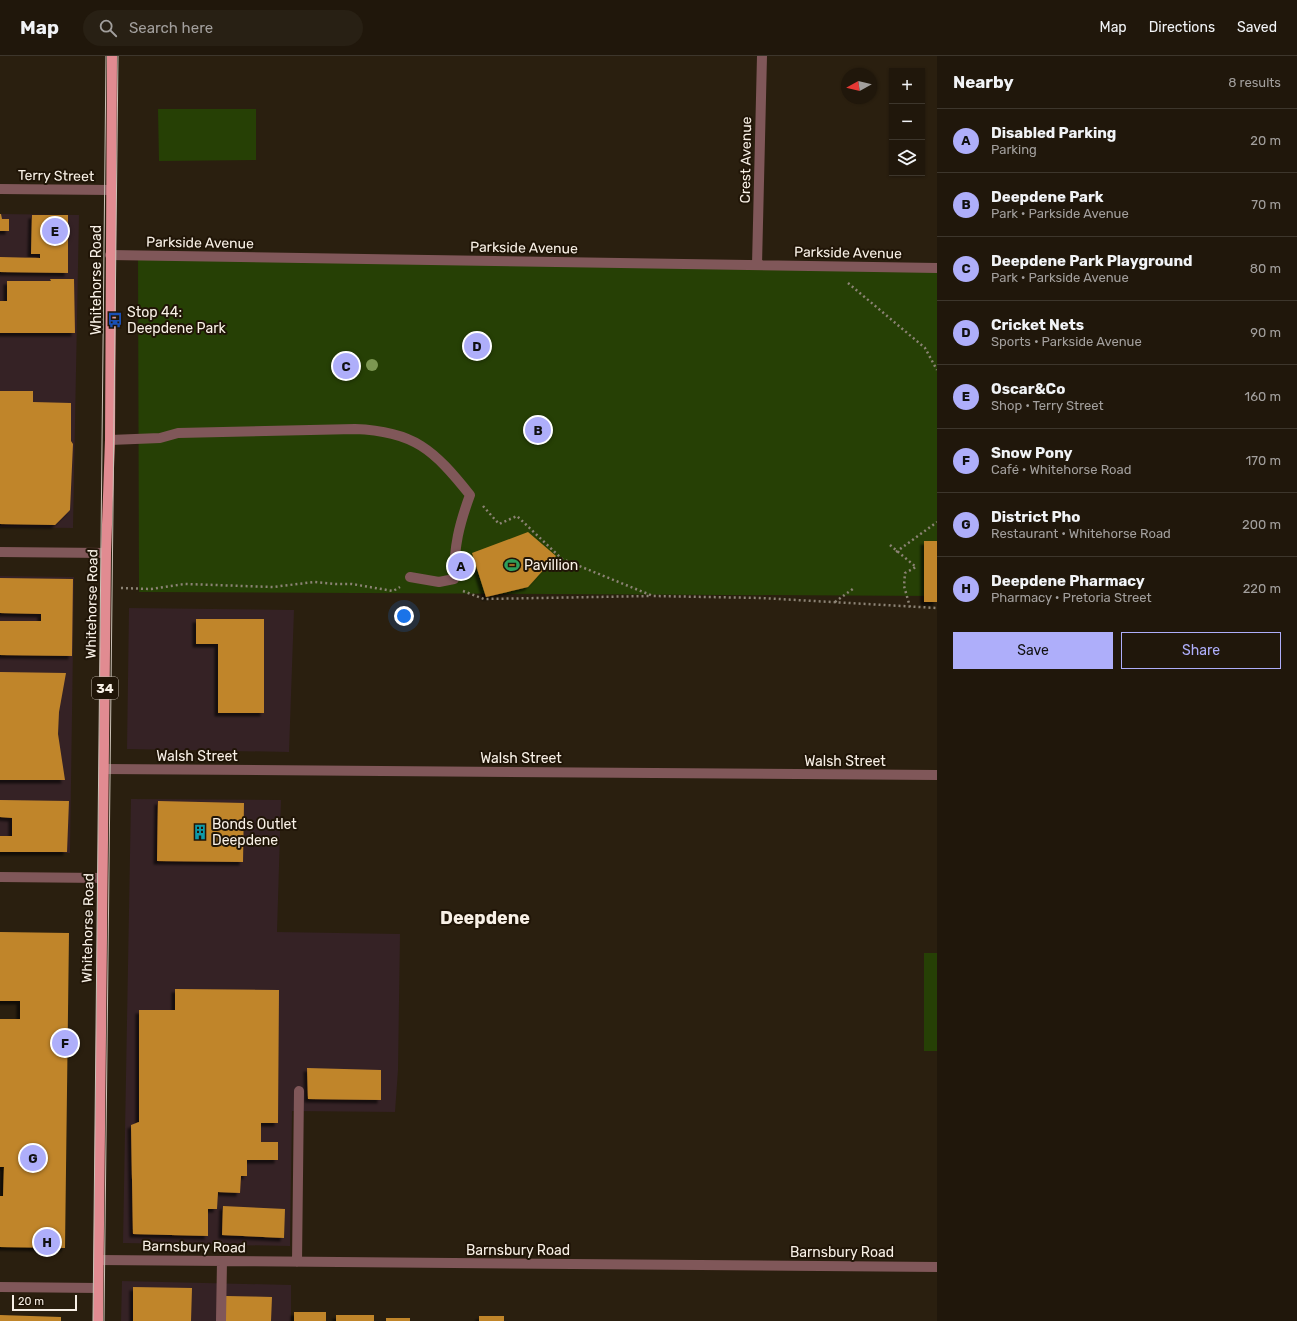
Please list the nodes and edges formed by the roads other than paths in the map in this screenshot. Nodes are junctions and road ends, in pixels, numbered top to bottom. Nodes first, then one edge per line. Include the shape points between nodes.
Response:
1 (112, 56) edge
2 (762, 56) edge
3 (0, 189) edge
4 (111, 190) junction
5 (110, 255) junction
6 (757, 265) junction
7 (937, 268) edge
8 (110, 440) junction
9 (0, 552) edge
10 (106, 553) junction
11 (410, 577) road end
12 (104, 769) junction
13 (937, 775) edge
14 (0, 877) edge
15 (102, 878) junction
16 (299, 1090) dead end
17 (99, 1260) junction
18 (222, 1261) junction
19 (297, 1262) junction
20 (937, 1267) edge
21 (0, 1287) edge
22 (98, 1288) junction
23 (98, 1321) edge
24 (221, 1321) edge

1 - 4 main road, Whitehorse Road / 34
2 - 6 street, Crest Avenue
3 - 4 street, Terry Street
4 - 5 main road, Whitehorse Road / 34
5 - 6 street, Parkside Avenue
5 - 8 main road, Whitehorse Road / 34
6 - 7 street, Parkside Avenue
8 - 10 main road, Whitehorse Road / 34
8 - 11 street via 160,438 178,433 377,430 418,442 448,467 470,495 458,528 454,553 454,579 439,582
9 - 10 street
10 - 12 main road, Whitehorse Road / 34
12 - 13 street, Walsh Street
12 - 15 main road, Whitehorse Road / 34
14 - 15 street
15 - 17 main road, Whitehorse Road / 34
16 - 19 street
17 - 18 street, Barnsbury Road
17 - 22 main road, Whitehorse Road / 34
18 - 19 street, Barnsbury Road
18 - 24 street
19 - 20 street, Barnsbury Road
21 - 22 street
22 - 23 main road, Whitehorse Road / 34

